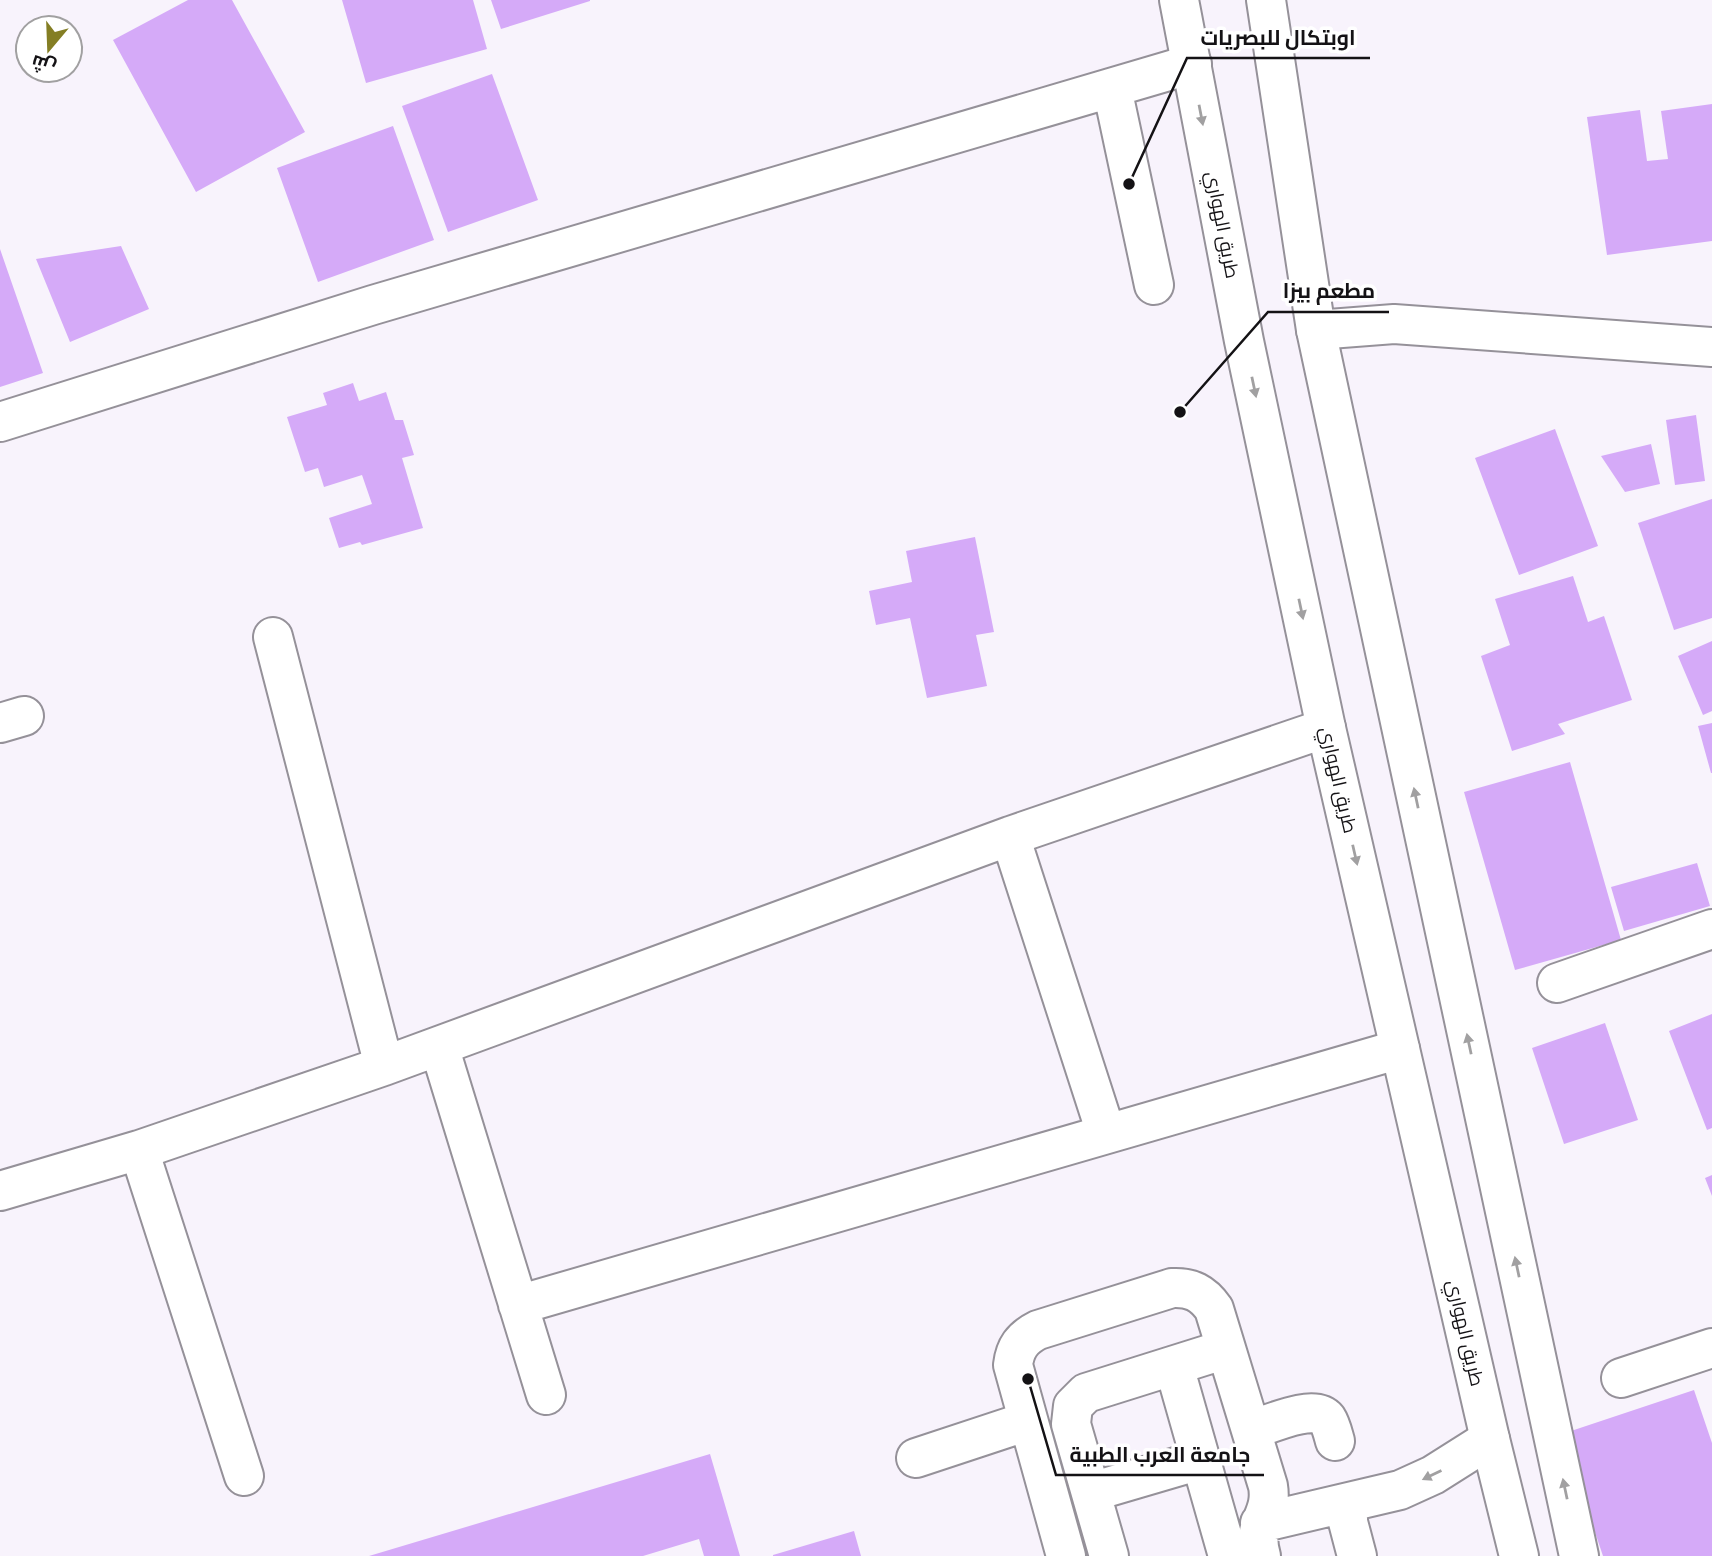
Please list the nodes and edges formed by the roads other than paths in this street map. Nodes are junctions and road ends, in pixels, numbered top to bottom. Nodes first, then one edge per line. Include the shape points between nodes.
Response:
1 (1179, 0) edge
2 (1266, 0) edge
3 (1192, 64) junction
4 (1112, 88) junction
5 (1154, 285) dead end
6 (1315, 330) junction
7 (1712, 347) edge
8 (0, 422) edge
9 (273, 637) dead end
10 (1326, 728) junction
11 (1010, 836) junction
12 (1712, 929) edge
13 (1557, 983) dead end
14 (439, 1046) junction
15 (1400, 1049) junction
16 (384, 1066) junction
17 (1106, 1133) junction
18 (139, 1150) junction
19 (0, 1191) edge
20 (518, 1305) junction
21 (1712, 1348) edge
22 (1226, 1349) junction
23 (1174, 1366) junction
24 (1620, 1378) dead end
25 (547, 1395) dead end
26 (1028, 1421) junction
27 (1251, 1430) junction
28 (1490, 1439) junction
29 (1335, 1441) dead end
30 (916, 1458) dead end
31 (1200, 1460) junction
32 (244, 1476) dead end
33 (1091, 1492) junction
34 (1348, 1503) junction
35 (1235, 1548) edge
36 (1066, 1556) edge
37 (1110, 1556) edge
38 (1357, 1556) edge
39 (1519, 1556) edge
40 (1579, 1556) edge

1 - 3 main road, طريق الهواري
2 - 6 main road
3 - 4 main road
3 -> 10 main road, طريق الهواري via 1244,341
4 - 5 main road
4 - 8 main road via 373,305
6 - 7 main road via 1416,324
40 -> 6 main road
9 - 16 main road
10 - 11 main road
10 -> 15 main road, طريق الهواري
11 - 14 main road
11 - 17 main road
12 - 13 main road
14 - 16 main road
14 - 20 main road
15 - 17 main road
15 - 28 main road, طريق الهواري
16 - 18 main road
17 - 20 main road
18 - 19 main road
18 - 32 main road
20 - 25 main road
21 - 24 main road
22 - 23 main road
22 - 26 main road via 1214,1309 1207,1299 1185,1287 1038,1329 1019,1344 1013,1365
22 - 27 main road
23 - 31 main road
23 - 33 main road via 1086,1393 1073,1406 1071,1424
26 - 30 main road
26 - 36 main road
27 - 29 main road via 1312,1412 1328,1421
27 - 35 main road via 1269,1505
28 -> 34 main road via 1400,1490
28 - 39 main road, طريق الهواري
31 - 33 main road
31 - 35 main road
33 - 37 main road
34 - 35 main road
34 - 38 main road

